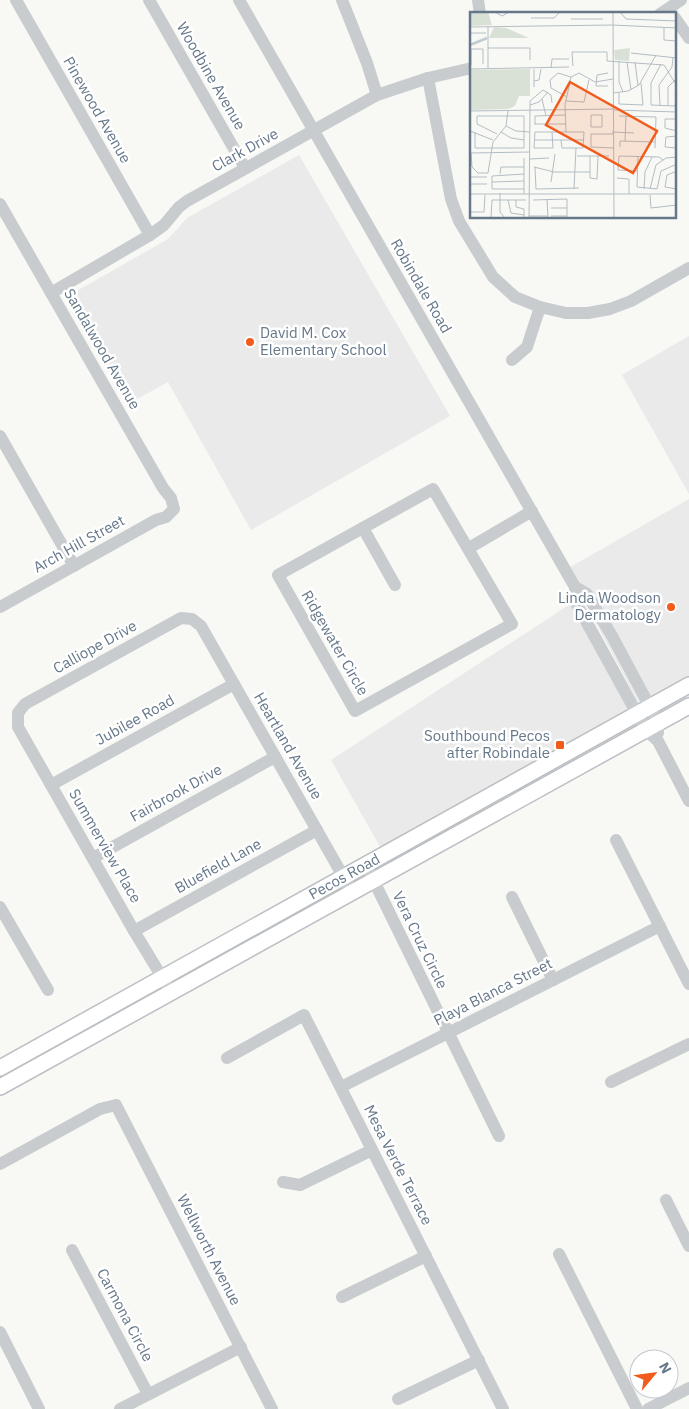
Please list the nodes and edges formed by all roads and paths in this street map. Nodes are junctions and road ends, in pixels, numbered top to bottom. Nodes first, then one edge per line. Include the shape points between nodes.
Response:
1 (16, 0) edge
2 (149, 0) edge
3 (240, 0) edge
4 (342, 0) edge
5 (681, 0) edge
6 (670, 12) edge
7 (676, 22) edge
8 (689, 38) edge
9 (470, 68) edge
10 (428, 78) junction
11 (378, 95) junction
12 (314, 130) junction
13 (245, 168) junction
14 (0, 204) edge
15 (150, 235) junction
16 (689, 268) edge
17 (51, 293) junction
18 (540, 307) junction
19 (512, 360) dead end
20 (0, 436) edge
21 (174, 509) joint
22 (532, 511) junction
23 (363, 528) junction
24 (469, 548) junction
25 (74, 566) junction
26 (396, 585) dead end
27 (0, 607) edge
28 (192, 619) joint
29 (234, 684) junction
30 (689, 685) edge
31 (689, 706) edge
32 (644, 711) junction
33 (18, 713) joint
34 (652, 727) junction
35 (275, 757) junction
36 (518, 781) junction
37 (51, 785) junction
38 (689, 801) edge
39 (489, 816) junction
40 (317, 830) junction
41 (616, 840) dead end
42 (93, 858) junction
43 (366, 865) junction
44 (344, 878) junction
45 (373, 880) junction
46 (352, 892) junction
47 (512, 897) dead end
48 (0, 907) edge
49 (660, 926) junction
50 (134, 931) junction
51 (163, 978) junction
52 (553, 980) junction
53 (689, 984) edge
54 (48, 990) dead end
55 (171, 992) junction
56 (447, 1033) junction
57 (689, 1044) edge
58 (226, 1058) dead end
59 (0, 1068) edge
60 (611, 1082) dead end
61 (0, 1087) edge
62 (341, 1087) junction
63 (499, 1136) dead end
64 (372, 1150) junction
65 (0, 1164) edge
66 (283, 1182) dead end
67 (666, 1200) dead end
68 (689, 1246) edge
69 (72, 1250) dead end
70 (560, 1254) dead end
71 (426, 1256) junction
72 (342, 1298) dead end
73 (0, 1332) edge
74 (241, 1347) junction
75 (479, 1360) junction
76 (689, 1388) edge
77 (148, 1394) junction
78 (398, 1399) dead end
79 (39, 1409) edge
80 (120, 1409) edge
81 (272, 1409) edge
82 (503, 1409) edge
83 (637, 1409) edge
84 (648, 1409) edge

1 - 15 street, Pinewood Avenue
2 - 13 street, Woodbine Avenue
3 - 12 street, Robindale Road
4 - 11 street
5 - 6 street
7 - 8 street
9 - 10 street, Clark Drive
10 - 11 street, Clark Drive
10 - 18 street via 450,199 459,221 493,277 515,297
11 - 12 street, Clark Drive
12 - 13 street, Clark Drive
12 - 22 street, Robindale Road
13 - 15 street, Clark Drive via 187,201
14 - 17 street, Sandalwood Avenue
15 - 17 street, Clark Drive
16 - 18 street via 631,301 610,309 566,313
17 - 21 street, Sandalwood Avenue via 171,498
18 - 19 street via 527,346
20 - 25 street
21 - 25 street, Arch Hill Street via 166,517
22 - 24 street
22 - 32 street, Robindale Road via 575,587 587,594
23 - 24 street, Ridgewater Circle via 433,489
23 - 24 street, Ridgewater Circle via 278,575 355,710 512,624
23 - 26 street
25 - 27 street, Arch Hill Street
28 - 29 street, Heartland Avenue via 201,626
28 - 33 street, Calliope Drive via 181,618 160,629 26,704
29 - 35 street, Heartland Avenue
29 - 37 street, Jubilee Road
30 - 32 main road, Pecos Road
31 - 34 main road, Pecos Road
32 - 34 street, Robindale Road
32 - 36 main road, Pecos Road
33 - 37 street, Summerview Place via 18,727
34 - 38 street, Robindale Road
34 - 39 main road, Pecos Road
35 - 40 street, Heartland Avenue
35 - 42 street, Fairbrook Drive
36 - 39 main road via 516,792
36 - 43 main road, Pecos Road
37 - 42 street, Summerview Place
39 - 45 main road, Pecos Road
40 - 44 street, Heartland Avenue
40 - 50 street, Bluefield Lane
41 - 49 street
42 - 50 street, Summerview Place
43 - 44 main road, Pecos Road
43 - 45 street, Vera Cruz Circle
44 - 46 street, Heartland Avenue
44 - 51 main road, Pecos Road
45 - 46 main road, Pecos Road
45 - 56 street, Vera Cruz Circle
46 - 55 main road, Pecos Road
47 - 52 street
48 - 54 street
49 - 52 street, Playa Blanca Street
49 - 53 street
50 - 51 street, Summerview Place
51 - 55 street, Summerview Place
51 - 59 main road, Pecos Road
52 - 56 street, Playa Blanca Street
55 - 61 main road, Pecos Road
56 - 62 street, Playa Blanca Street
56 - 63 street, Vera Cruz Circle
57 - 60 street
58 - 62 street, Mesa Verde Terrace via 304,1015
62 - 64 street, Mesa Verde Terrace
64 - 66 street via 300,1185
64 - 71 street, Mesa Verde Terrace
65 - 74 street, Wellworth Avenue via 100,1109 116,1105
67 - 68 street
69 - 77 street, Carmona Circle
70 - 83 street
71 - 72 street
71 - 75 street, Mesa Verde Terrace
73 - 79 street
74 - 77 street
74 - 81 street, Wellworth Avenue
75 - 78 street
75 - 82 street, Mesa Verde Terrace
76 - 84 street
77 - 80 street

